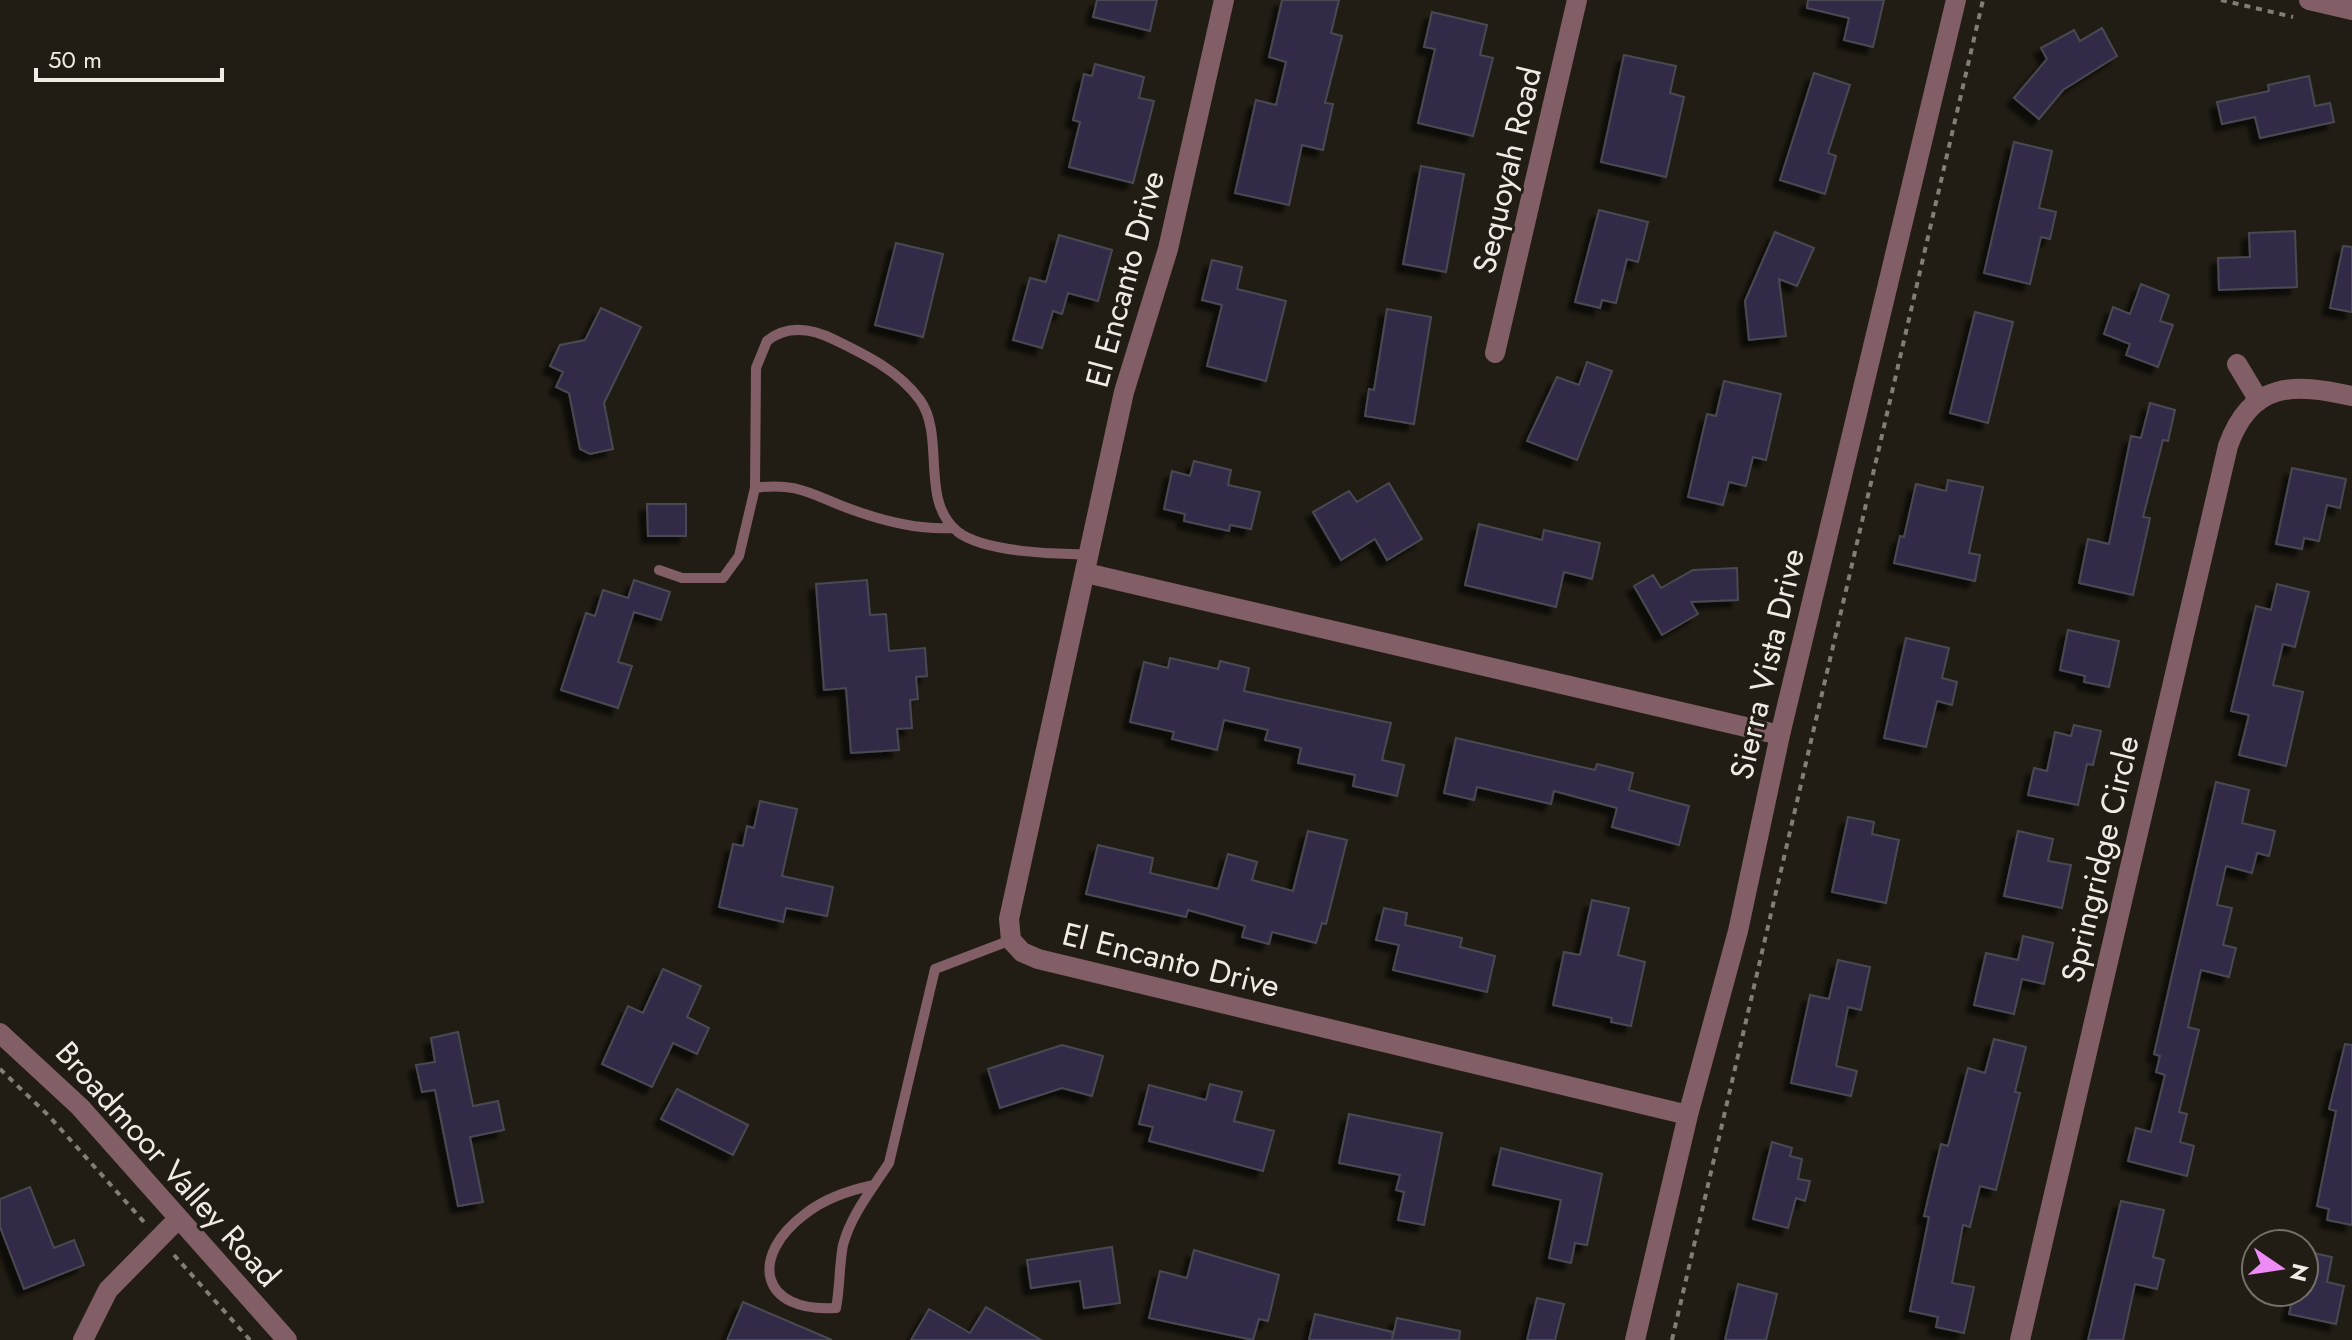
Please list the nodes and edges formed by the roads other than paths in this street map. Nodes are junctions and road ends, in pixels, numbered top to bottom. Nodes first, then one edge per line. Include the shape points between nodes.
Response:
1 (1224, 0) edge
2 (1577, 0) edge
3 (1956, 0) edge
4 (2309, 0) edge
5 (2352, 10) edge
6 (1495, 353) dead end
7 (2237, 364) dead end
8 (2352, 396) edge
9 (2258, 399) junction
10 (755, 488) junction
11 (954, 528) junction
12 (1088, 564) junction
13 (659, 570) dead end
14 (1780, 735) junction
15 (1011, 940) junction
16 (0, 1033) edge
17 (1688, 1115) junction
18 (874, 1185) junction
19 (178, 1219) junction
20 (83, 1340) edge
21 (287, 1340) edge
22 (1635, 1340) edge
23 (2020, 1340) edge

1 - 12 street, El Encanto Drive via 1168,249 1124,392
2 - 6 street, Sequoyah Road
3 - 14 street, Sierra Vista Drive
4 - 5 street
7 - 9 street
8 - 9 street via 2296,387
9 - 23 street, Springridge Circle via 2235,428 2221,471
10 - 11 lane via 781,484 873,516
10 - 11 lane via 760,352 773,336 810,331 869,356 900,377 921,401 938,495
10 - 13 lane via 739,556 723,578 682,578
11 - 12 lane via 995,545
12 - 14 street
12 - 15 street, El Encanto Drive via 1009,919
14 - 17 street, Sierra Vista Drive via 1738,931
15 - 17 street, El Encanto Drive via 1038,959
15 - 18 lane via 935,969 889,1163
16 - 19 street, Broadmoor Valley Road via 80,1107
17 - 22 street, Sierra Vista Drive
18 - 18 lane via 852,1219 843,1247 836,1308 790,1302 775,1290 769,1264 781,1238 805,1214 849,1190
19 - 20 street via 108,1290
19 - 21 street, Broadmoor Valley Road

